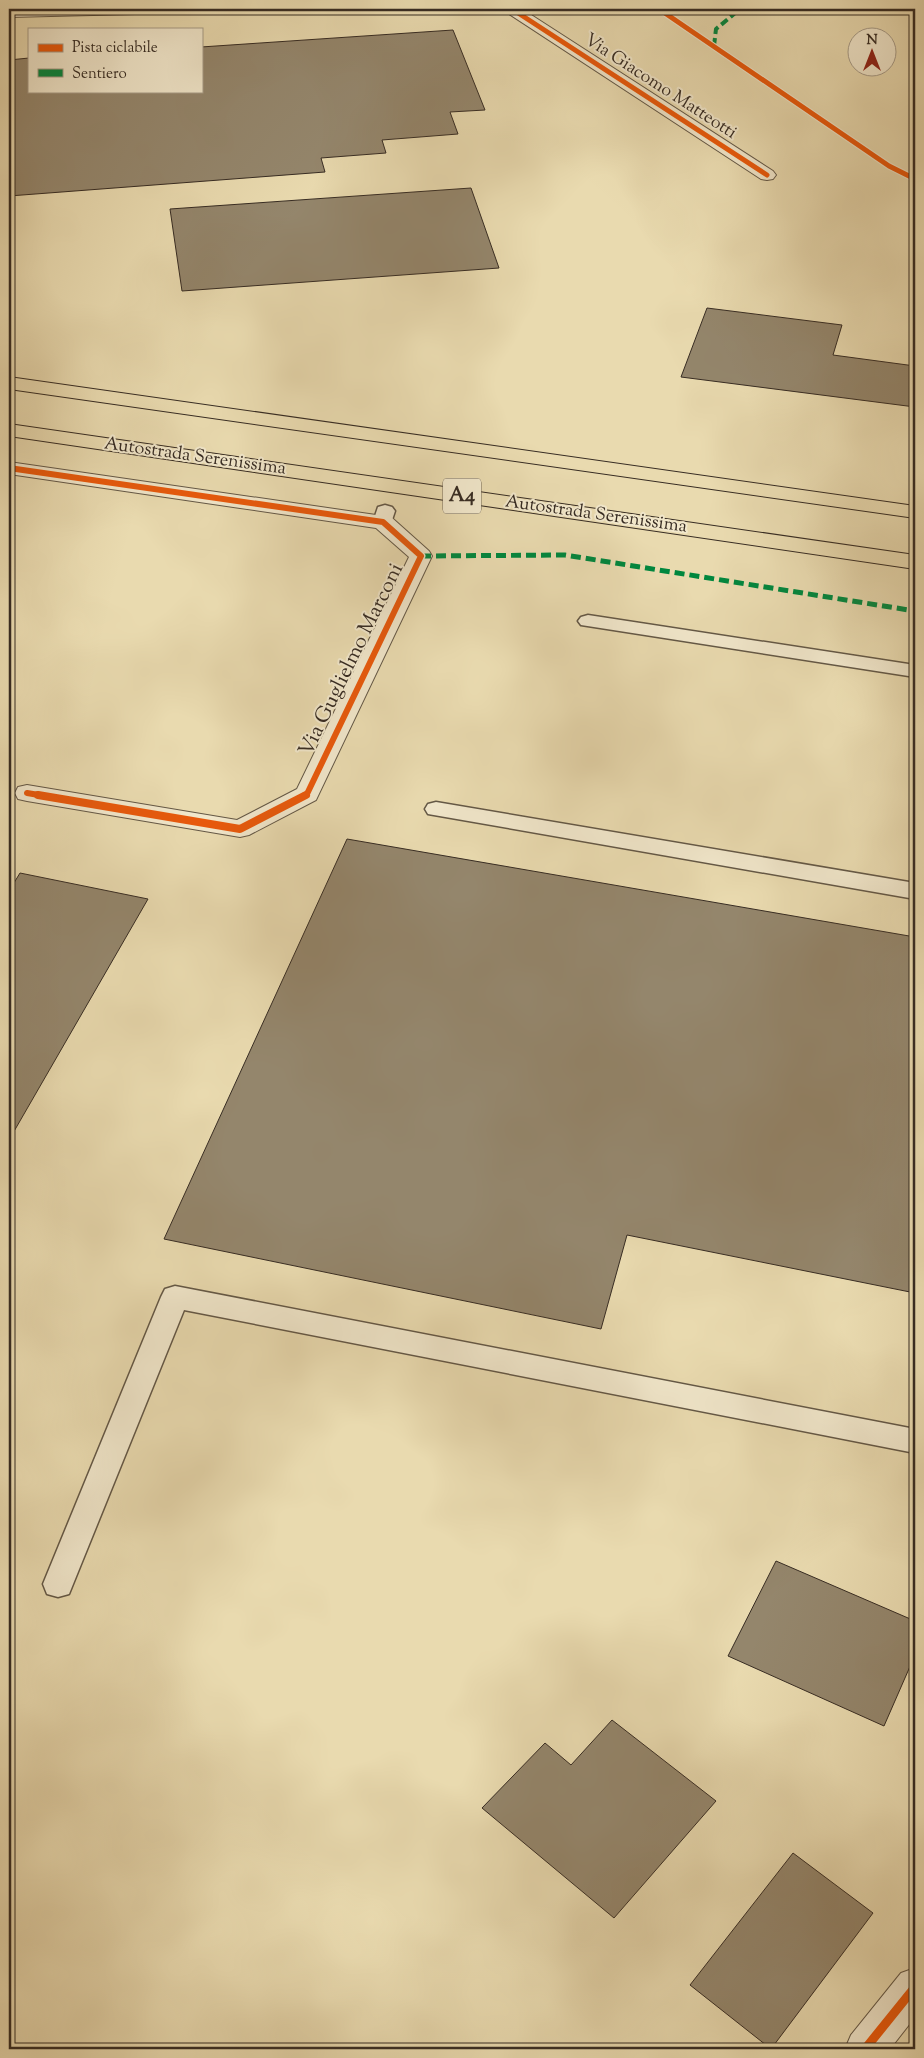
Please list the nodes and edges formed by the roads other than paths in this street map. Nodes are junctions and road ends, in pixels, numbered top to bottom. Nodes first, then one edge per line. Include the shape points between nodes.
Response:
1 (135, 9) edge
2 (512, 9) edge
3 (9, 12) edge
4 (767, 175) dead end
5 (9, 383) edge
6 (9, 430) edge
7 (9, 468) edge
8 (915, 512) edge
9 (915, 562) edge
10 (588, 621) dead end
11 (915, 671) edge
12 (27, 793) dead end
13 (436, 809) dead end
14 (915, 892) edge
15 (915, 1441) edge
16 (58, 1584) dead end
17 (915, 1987) edge
18 (865, 2049) edge

1 - 3 street
2 - 4 street, Via Giacomo Matteotti
5 - 8 highway, A4
6 - 9 highway, Autostrada Serenissima / A4
7 - 12 street, Via Guglielmo Marconi via 384,517 421,556 307,794 240,830
10 - 11 lane
13 - 14 lane
15 - 16 lane via 175,1297
17 - 18 street

